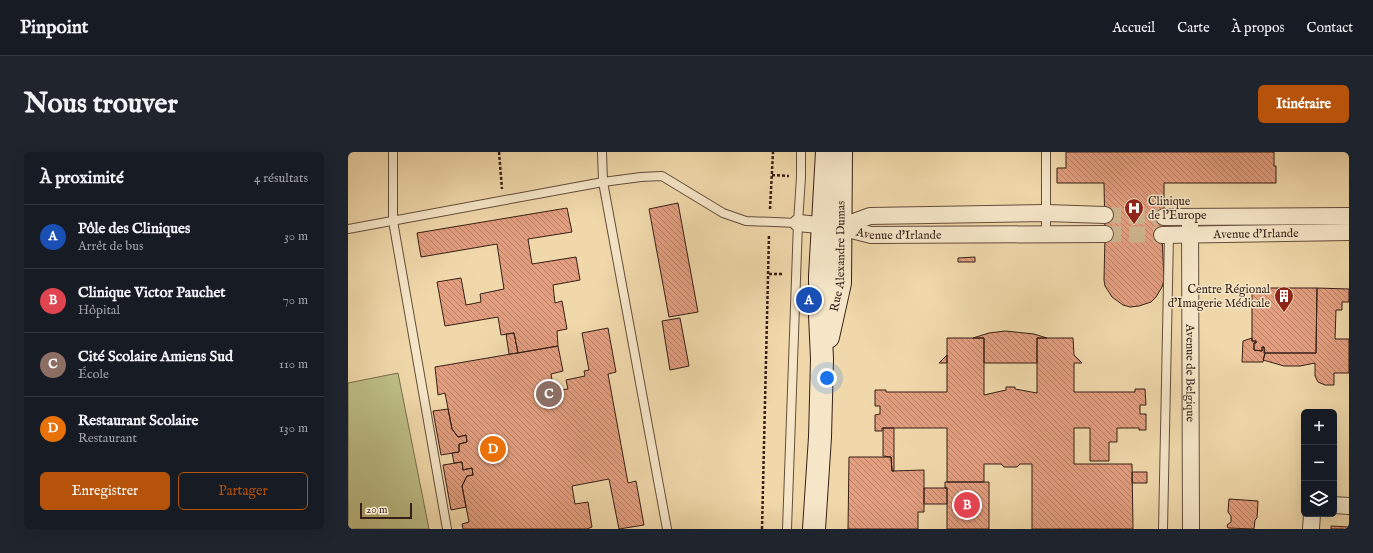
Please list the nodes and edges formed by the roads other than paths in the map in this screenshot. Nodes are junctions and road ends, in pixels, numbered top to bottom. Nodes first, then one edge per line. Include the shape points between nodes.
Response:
1 (393, 152) edge
2 (602, 152) edge
3 (801, 152) edge
4 (827, 152) edge
5 (842, 152) edge
6 (1046, 152) edge
7 (603, 182) junction
8 (1046, 214) junction
9 (1105, 215) tunnel mouth
10 (1349, 216) edge
11 (1164, 217) tunnel mouth
12 (1190, 217) junction
13 (393, 221) junction
14 (798, 223) junction
15 (831, 226) junction
16 (348, 229) edge
17 (1349, 232) edge
18 (1046, 234) junction
19 (1105, 234) tunnel mouth
20 (1166, 235) joint
21 (1190, 235) junction
22 (1337, 504) edge
23 (1349, 506) edge
24 (1312, 517) edge
25 (447, 529) edge
26 (667, 529) edge
27 (787, 529) edge
28 (814, 529) edge
29 (1163, 529) edge
30 (1191, 529) edge
31 (1311, 529) edge

1 - 13 lane
2 - 7 lane
3 - 14 lane
4 - 15 street, Rue Alexandre Dumas
5 - 15 street, Rue Alexandre Dumas
6 - 8 lane
7 - 13 lane
7 - 14 lane via 662,176 723,213 746,221
7 - 26 lane
8 - 9 street, Avenue d'Irlande
8 - 15 street, Avenue d'Irlande via 870,216
8 - 18 lane
10 - 12 street, Avenue d'Irlande
11 - 12 street, Avenue d'Irlande
12 - 21 street, Avenue de Belgique
13 - 16 lane
13 - 25 lane
14 - 15 street
14 - 27 lane
15 - 18 street, Avenue d'Irlande via 871,235
15 - 28 street, Rue Alexandre Dumas via 840,283 822,359
17 - 21 street, Avenue d'Irlande
18 - 19 street, Avenue d'Irlande
20 - 21 street, Avenue d'Irlande
20 - 29 lane
21 - 30 street, Avenue de Belgique
22 - 23 street
24 - 31 street

